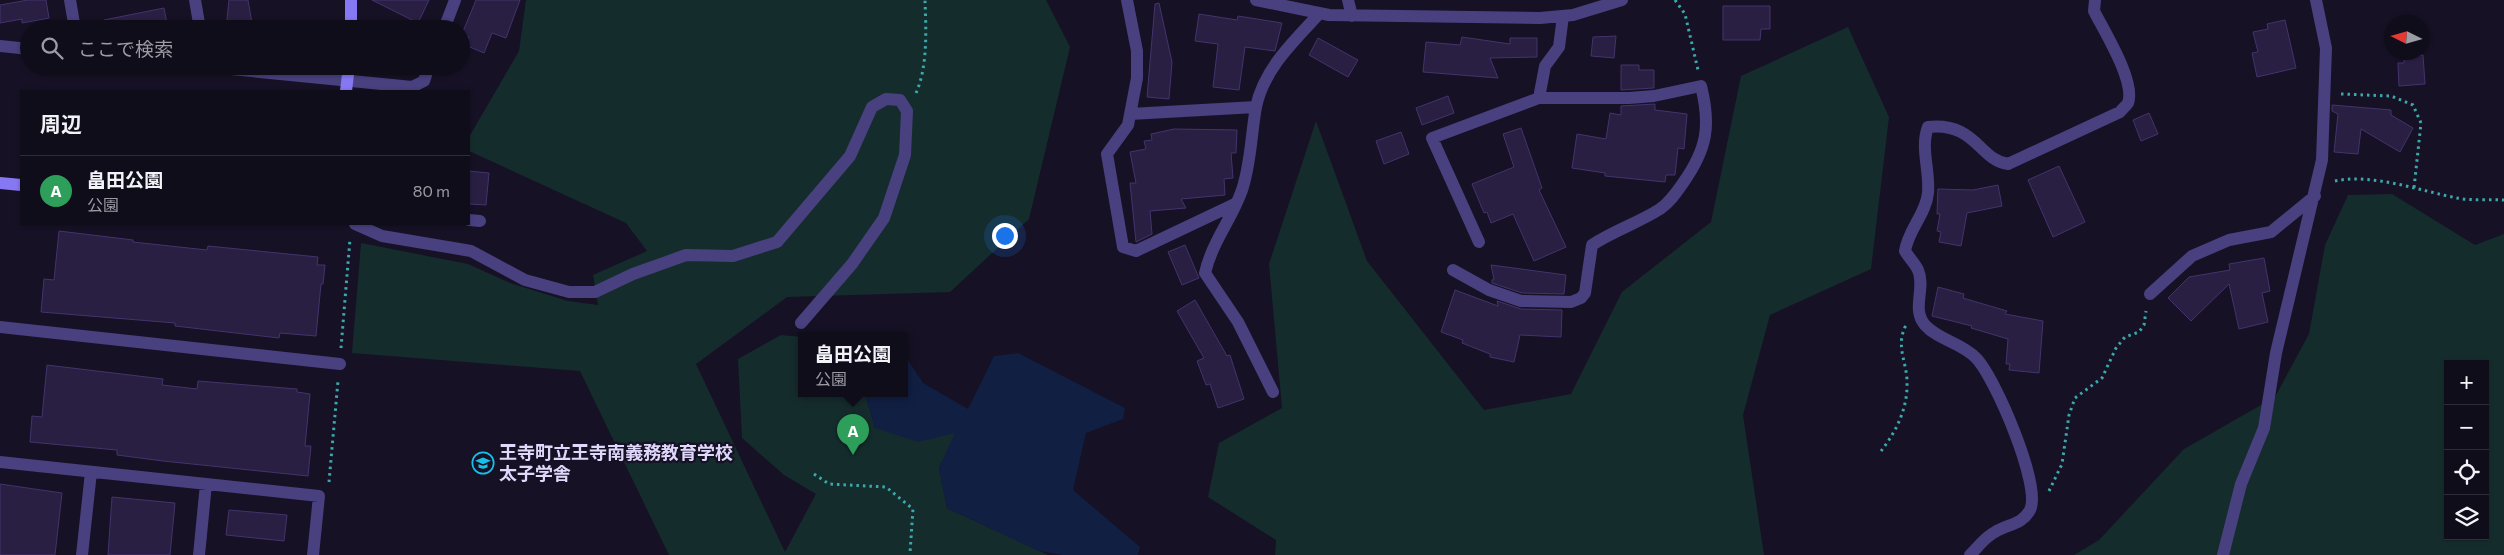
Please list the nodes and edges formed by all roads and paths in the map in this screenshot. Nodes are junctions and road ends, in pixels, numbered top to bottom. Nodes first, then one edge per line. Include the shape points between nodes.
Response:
1 (70, 0) edge
2 (195, 0) edge
3 (351, 0) edge
4 (455, 0) edge
5 (925, 0) edge
6 (1127, 0) edge
7 (1256, 0) edge
8 (1348, 0) edge
9 (1622, 0) edge
10 (1674, 0) edge
11 (2094, 0) edge
12 (2316, 0) edge
13 (1319, 14) junction
14 (1352, 16) junction
15 (1564, 16) junction
16 (73, 20) edge
17 (198, 20) edge
18 (351, 20) edge
19 (447, 20) edge
20 (0, 46) edge
21 (20, 48) edge
22 (266, 75) edge
23 (426, 75) edge
24 (347, 86) edge
25 (1701, 86) junction
26 (2326, 93) junction
27 (1539, 98) junction
28 (1256, 107) junction
29 (907, 111) junction
30 (1130, 114) junction
31 (0, 183) edge
32 (20, 185) edge
33 (2414, 188) junction
34 (2315, 196) junction
35 (2504, 200) edge
36 (1235, 204) junction
37 (357, 225) edge
38 (1480, 242) dead end
39 (1453, 270) dead end
40 (2150, 294) joint
41 (1918, 313) junction
42 (801, 323) dead end
43 (0, 327) edge
44 (340, 364) dead end
45 (1273, 392) dead end
46 (1881, 451) dead end
47 (0, 462) edge
48 (91, 472) junction
49 (814, 474) dead end
50 (206, 484) junction
51 (2031, 508) junction
52 (909, 554) edge
53 (82, 555) edge
54 (199, 555) edge
55 (313, 555) edge
56 (1970, 555) edge
57 (2223, 555) edge

1 - 16 street
2 - 17 street
3 - 18 street
4 - 19 street
5 - 29 path via 926,35 920,84
6 - 30 street via 1137,51 1137,78
7 - 13 street
8 - 14 street
9 - 15 street
10 - 25 path via 1685,14
11 - 41 street via 2094,11 2127,78 2130,93 2120,112 2008,164 1999,163 1973,138 1954,128 1928,126 1924,138 1928,194 1906,240 1905,251 1918,269
12 - 26 street via 2326,48
13 - 14 street
13 - 28 street via 1273,66
14 - 15 street
15 - 27 street via 1559,47 1544,66
20 - 21 street
22 - 24 street
23 - 24 street via 424,82 412,87
25 - 27 street via 1646,96
25 - 39 street via 1707,110 1705,142 1698,162 1674,196 1661,208 1592,245 1585,293 1581,298 1571,302 1521,301 1489,290
26 - 33 path via 2391,96 2413,105 2421,124
26 - 34 street via 2322,160
27 - 38 street via 1432,138
28 - 30 street
28 - 36 street via 1250,162
29 - 37 street via 900,100 886,98 872,107 850,156 777,242 734,256 686,255 633,274 596,292 569,292 526,280 471,251 382,236
29 - 42 street via 905,155 884,218 852,264
30 - 36 street via 1128,125 1107,154 1123,247 1136,251
31 - 32 street
33 - 34 path via 2349,178 2330,182
33 - 35 path via 2460,198
34 - 40 street via 2271,232 2229,240 2192,256
34 - 57 street via 2276,353 2264,428 2241,484
36 - 45 street via 1210,252 1205,273 1238,322
40 - 51 path via 2144,325 2139,332 2125,338 2116,348 2102,378 2075,398 2068,415 2062,464 2046,496
41 - 46 path via 1904,327 1900,354 1907,382 1899,422
41 - 51 street via 1925,325 1968,350 1989,376 2010,416 2024,462
43 - 44 street
47 - 48 street
48 - 50 street
48 - 53 street
49 - 52 path via 829,484 886,487 913,509
50 - 54 street
50 - 55 street via 319,496
51 - 56 street via 2021,521 1995,532

